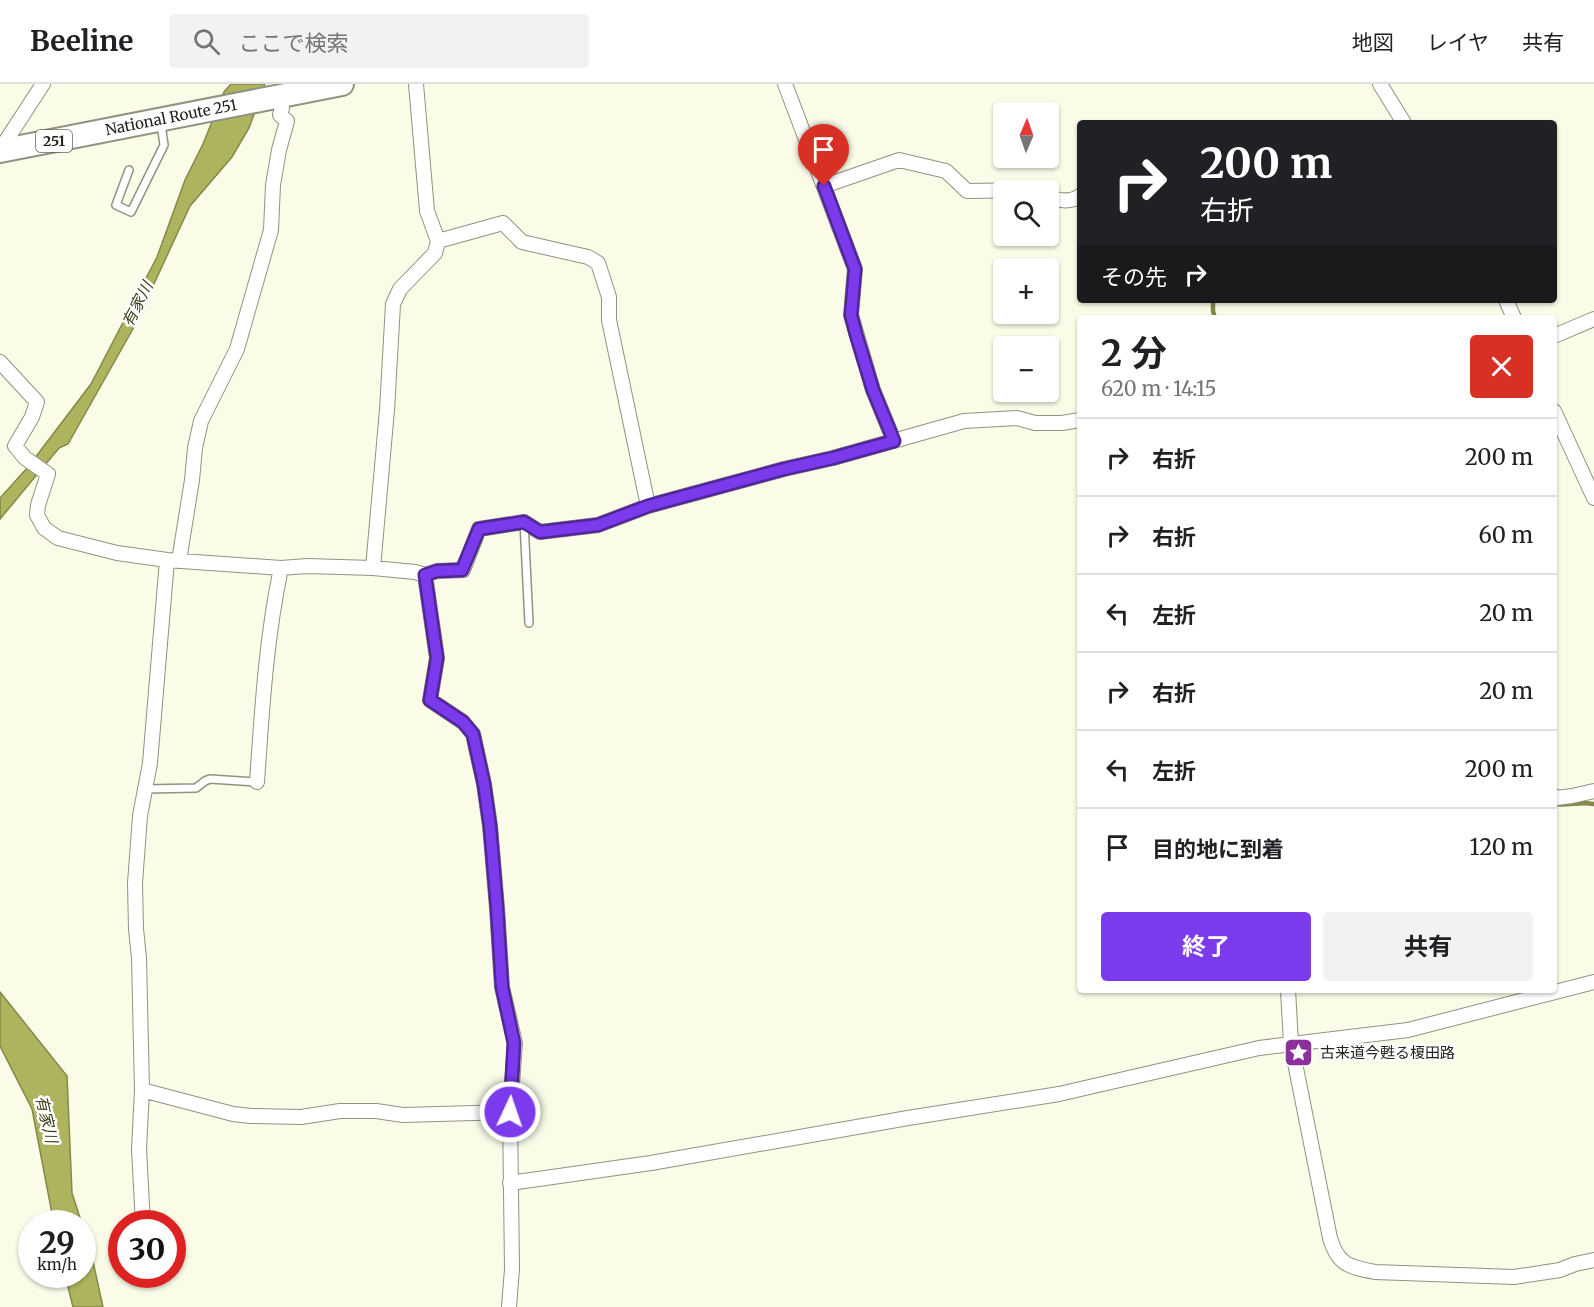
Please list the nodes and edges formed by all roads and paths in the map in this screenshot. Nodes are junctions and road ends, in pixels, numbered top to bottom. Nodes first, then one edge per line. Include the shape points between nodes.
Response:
1 (43, 84) edge
2 (342, 84) edge
3 (416, 84) edge
4 (785, 84) edge
5 (1380, 84) edge
6 (285, 101) junction
7 (160, 119) junction
8 (1402, 120) edge
9 (7, 131) edge
10 (0, 151) edge
11 (129, 170) dead end
12 (824, 186) junction
13 (993, 190) edge
14 (1077, 198) edge
15 (1059, 201) edge
16 (438, 241) junction
17 (1594, 319) edge
18 (1557, 335) edge
19 (0, 362) edge
20 (1557, 418) edge
21 (1077, 420) edge
22 (894, 441) junction
23 (1594, 498) edge
24 (648, 506) junction
25 (524, 522) junction
26 (173, 560) junction
27 (281, 568) junction
28 (373, 568) junction
29 (425, 575) junction
30 (529, 623) dead end
31 (257, 782) joint
32 (145, 789) junction
33 (1594, 791) edge
34 (1557, 798) edge
35 (1594, 982) edge
36 (1557, 992) edge
37 (1287, 993) edge
38 (1551, 993) edge
39 (1291, 1043) junction
40 (142, 1090) junction
41 (510, 1112) junction
42 (510, 1183) junction
43 (142, 1210) edge
44 (1594, 1260) edge
45 (509, 1307) edge

1 - 9 street
2 - 6 highway, National Route 251 / 251
3 - 16 street via 427,211
4 - 12 street
5 - 8 street
6 - 7 highway, National Route 251 / 251
6 - 26 street via 280,115 287,121 273,185 271,230 237,349 201,421
7 - 10 highway, National Route 251 / 251
7 - 11 lane via 164,145 131,212 116,205
9 - 10 street
12 - 13 street via 899,160 946,171 967,190
12 - 22 street via 855,269 851,315 856,334
14 - 15 street
16 - 24 street via 503,223 522,242 588,257 598,263 609,297 609,320
16 - 28 street via 435,254 400,289 393,304
17 - 18 street
19 - 26 street via 37,402 15,446 48,474 38,505 44,528 58,537 117,553
20 - 23 street
21 - 22 street via 964,421
22 - 24 street
24 - 25 street via 598,525 540,532
25 - 29 street via 479,529 462,570
25 - 30 lane
26 - 27 street
26 - 32 street
27 - 28 street
27 - 31 street via 268,642
28 - 29 street
29 - 41 street via 437,658 430,700 463,722 473,734 484,784 502,987 514,1043
31 - 32 lane via 210,779 196,788
32 - 40 street via 135,884
33 - 34 street
35 - 36 street
37 - 39 street
38 - 39 street via 1408,1030
39 - 42 street via 1059,1094
39 - 44 street via 1330,1238 1343,1262 1375,1272 1514,1278
40 - 41 street via 251,1116 301,1118 340,1111
40 - 43 street via 139,1149
41 - 42 street
42 - 45 street

